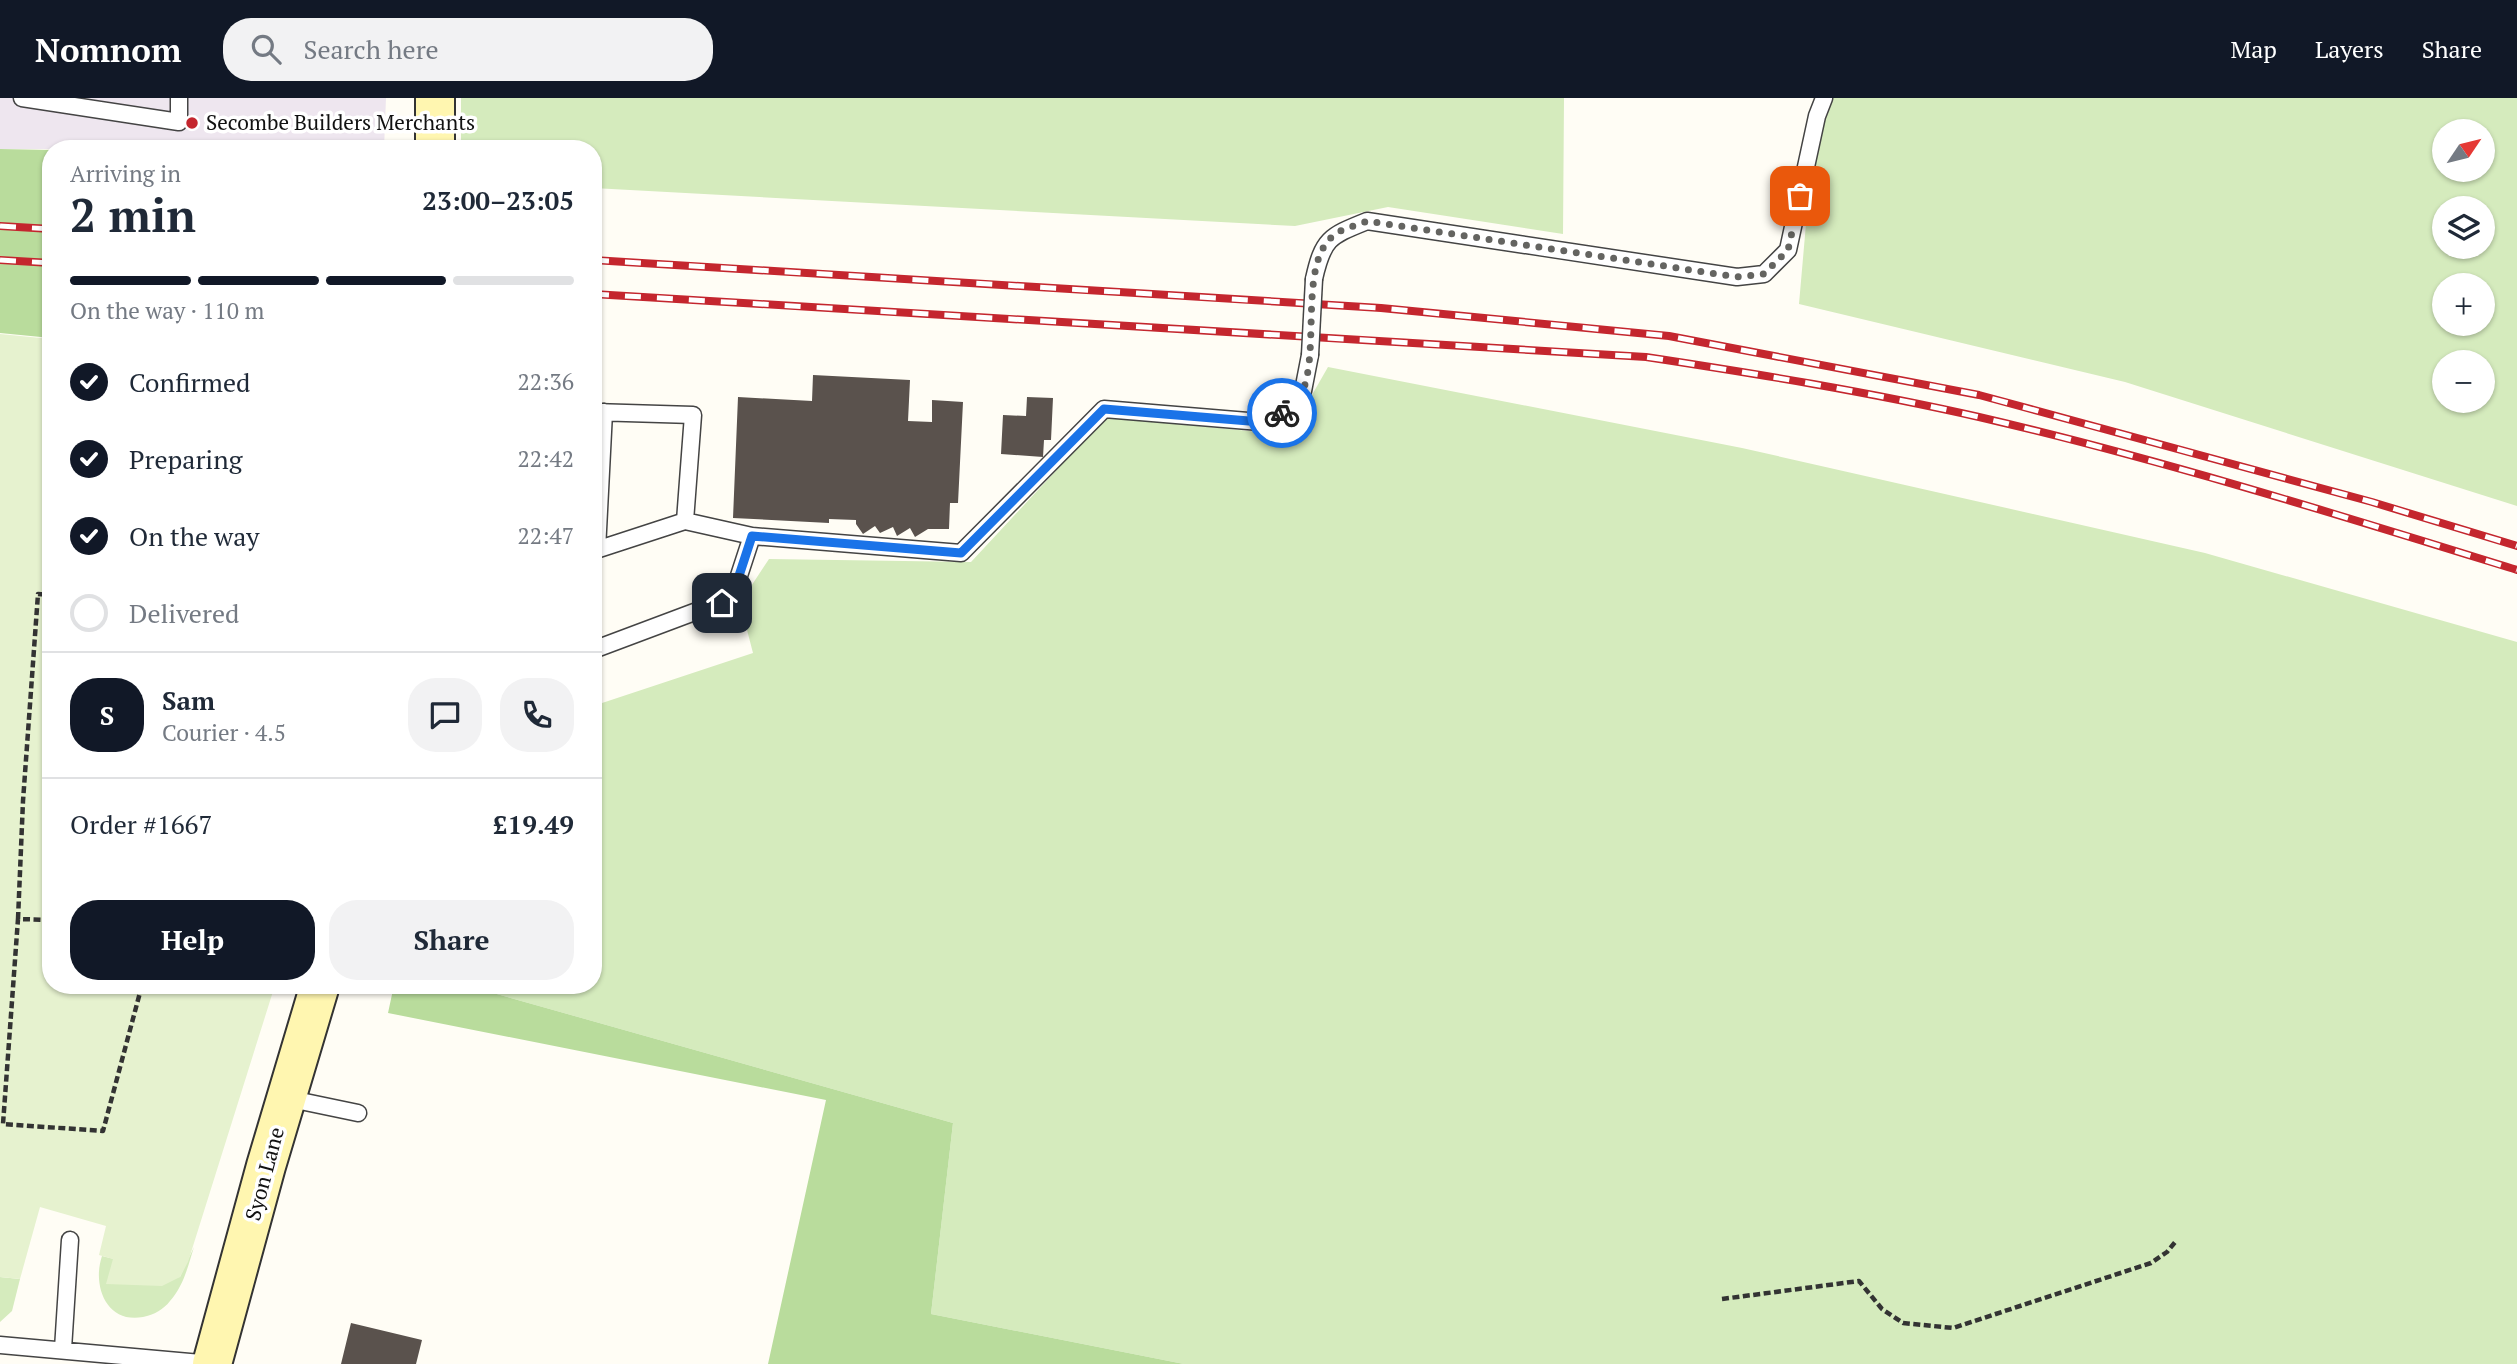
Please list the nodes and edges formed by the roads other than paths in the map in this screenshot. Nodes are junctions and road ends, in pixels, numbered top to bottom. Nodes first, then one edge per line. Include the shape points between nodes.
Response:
1 (22, 98) edge
2 (179, 98) edge
3 (435, 98) edge
4 (1824, 98) edge
5 (435, 140) edge
6 (602, 412) edge
7 (685, 521) junction
8 (752, 536) junction
9 (602, 548) edge
10 (602, 647) edge
11 (317, 994) edge
12 (286, 1098) junction
13 (358, 1113) dead end
14 (70, 1240) dead end
15 (0, 1345) edge
16 (63, 1349) junction
17 (212, 1364) edge

1 - 2 lane via 179,122
3 - 5 main road
4 - 8 lane, bridge via 1788,250 1764,274 1737,277 1367,221 1335,234 1319,254 1303,391 1288,411 1261,422 1104,409 961,553
6 - 7 lane via 693,415
7 - 8 lane
7 - 9 lane
8 - 10 lane via 734,591 722,603
11 - 12 main road, Syon Lane
12 - 13 lane
12 - 17 main road, Syon Lane
14 - 16 lane
15 - 16 lane
16 - 17 lane

